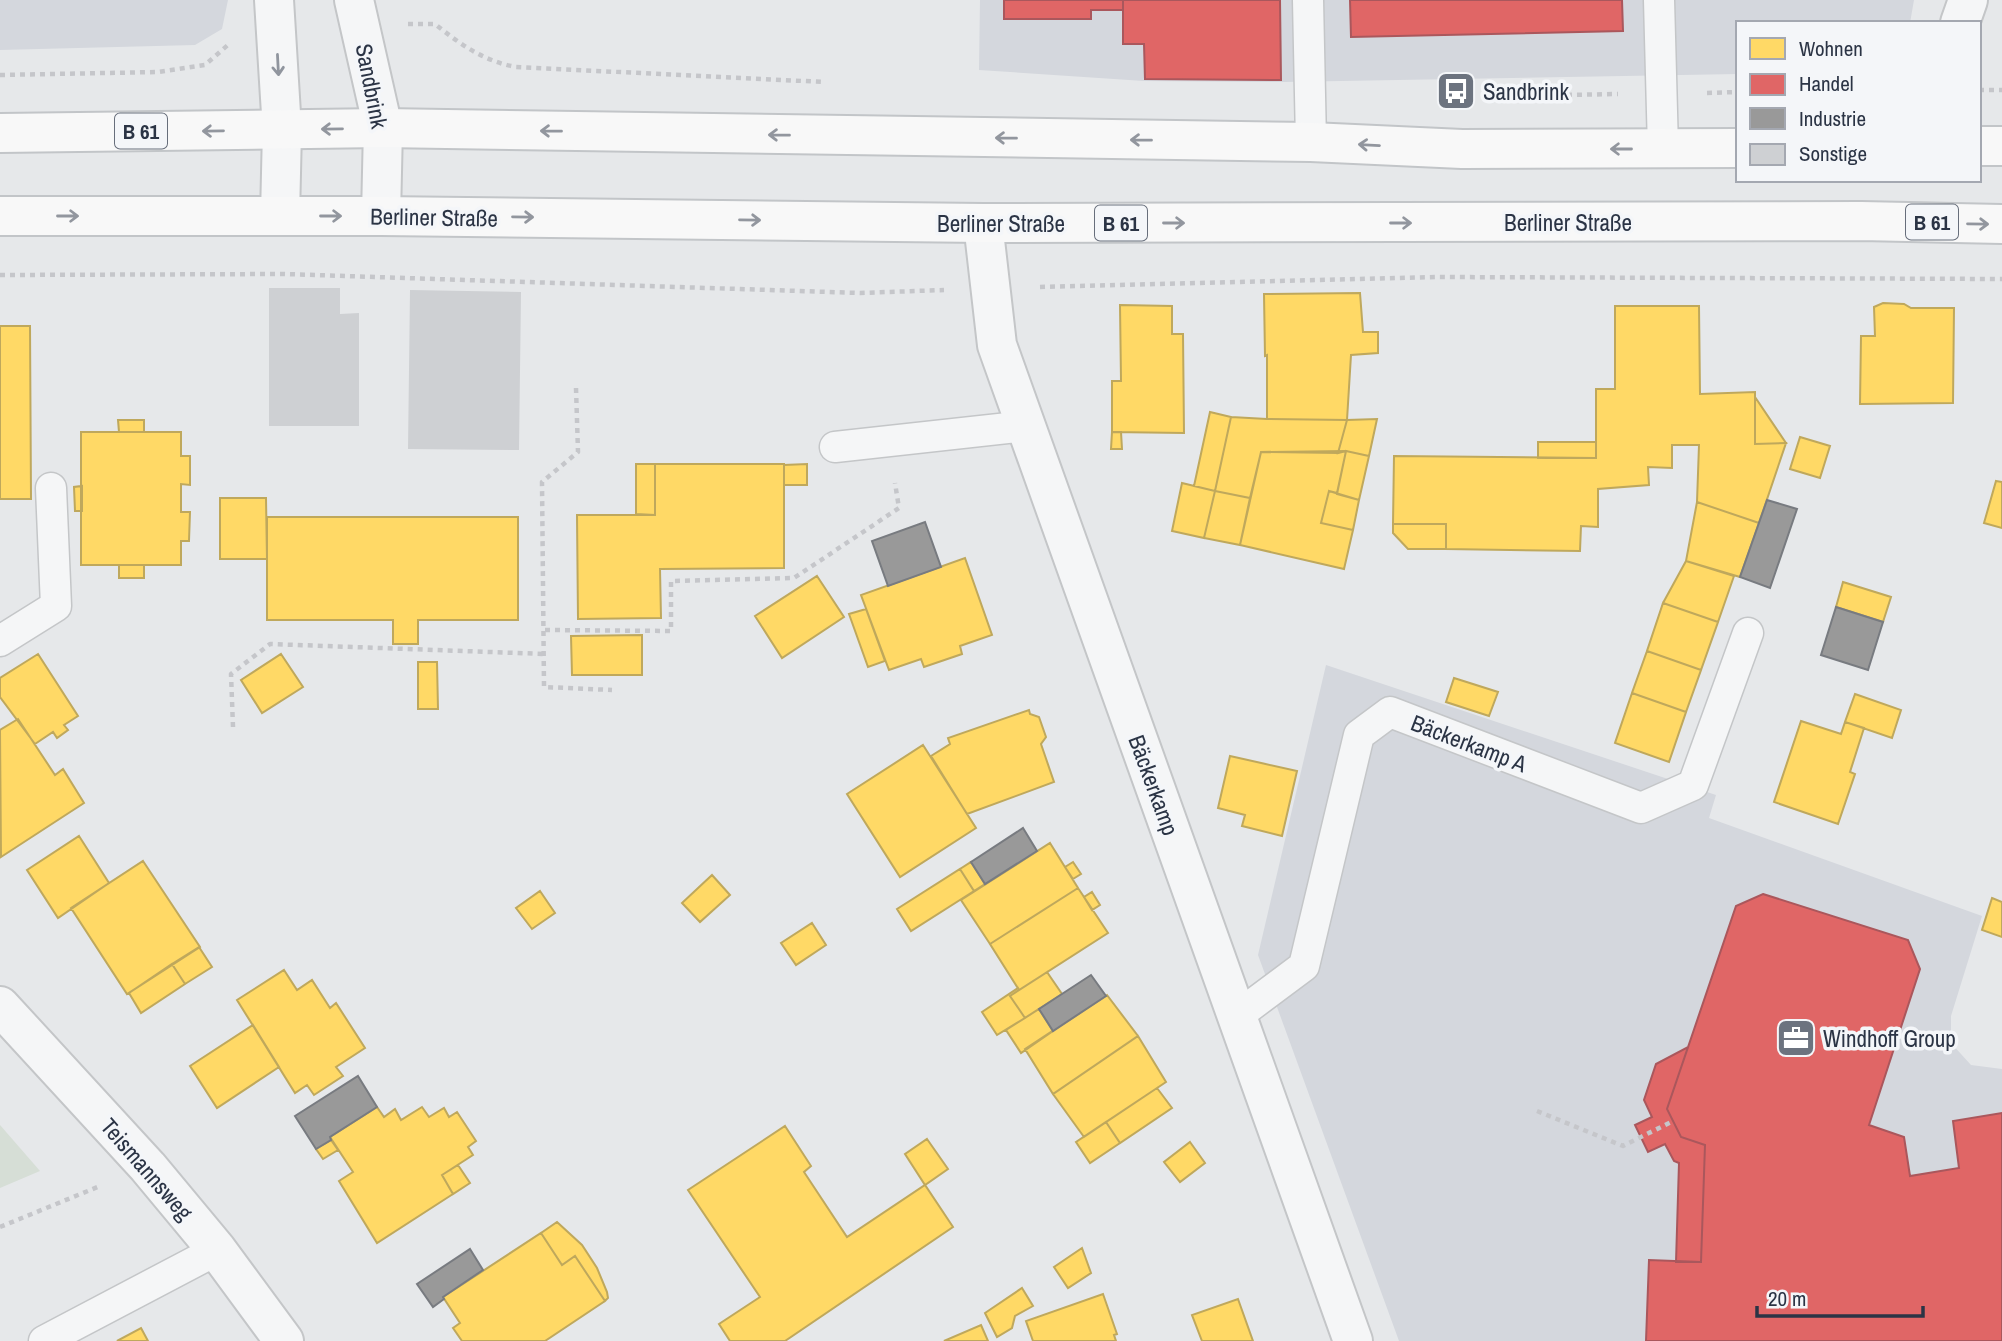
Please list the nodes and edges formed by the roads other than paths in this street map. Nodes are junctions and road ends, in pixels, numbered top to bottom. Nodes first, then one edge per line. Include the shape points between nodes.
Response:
1 (274, 0) edge
2 (354, 0) edge
3 (1308, 0) edge
4 (1659, 0) edge
5 (1968, 0) edge
6 (1962, 21) edge
7 (383, 128) junction
8 (282, 130) junction
9 (0, 133) edge
10 (1311, 142) junction
11 (1981, 146) edge
12 (2002, 146) edge
13 (1736, 148) edge
14 (1664, 149) junction
15 (0, 216) edge
16 (280, 216) junction
17 (381, 216) junction
18 (983, 223) junction
19 (2002, 224) edge
20 (1026, 426) junction
21 (835, 447) dead end
22 (51, 488) dead end
23 (1748, 633) dead end
24 (0, 641) edge
25 (0, 1006) edge
26 (1237, 1016) junction
27 (217, 1250) junction
28 (44, 1341) edge
29 (284, 1341) edge
30 (1353, 1341) edge

1 -> 8 street
2 - 7 street, Sandbrink
3 - 10 lane
4 - 14 lane
5 - 6 street
7 -> 8 main road, B 61
10 -> 7 main road, B 61
7 - 17 street, Sandbrink
8 -> 9 main road, B 61
8 - 16 street
14 -> 10 main road, B 61 via 1462,149
11 - 12 main road
13 - 14 main road, B 61
15 -> 16 main road, Berliner Straße / B 61
16 -> 17 main road, Berliner Straße / B 61
17 -> 18 main road, Berliner Straße / B 61
18 -> 19 main road, Berliner Straße / B 61
18 - 20 street, Bäckerkamp via 997,345
20 - 21 lane
20 - 26 street, Bäckerkamp
22 - 24 lane via 56,606
23 - 26 lane, Bäckerkamp A via 1693,785 1641,808 1390,712 1359,735 1304,966
25 - 27 street, Teismannsweg via 148,1167
26 - 30 street, Bäckerkamp
27 - 28 lane
27 - 29 street, Teismannsweg

